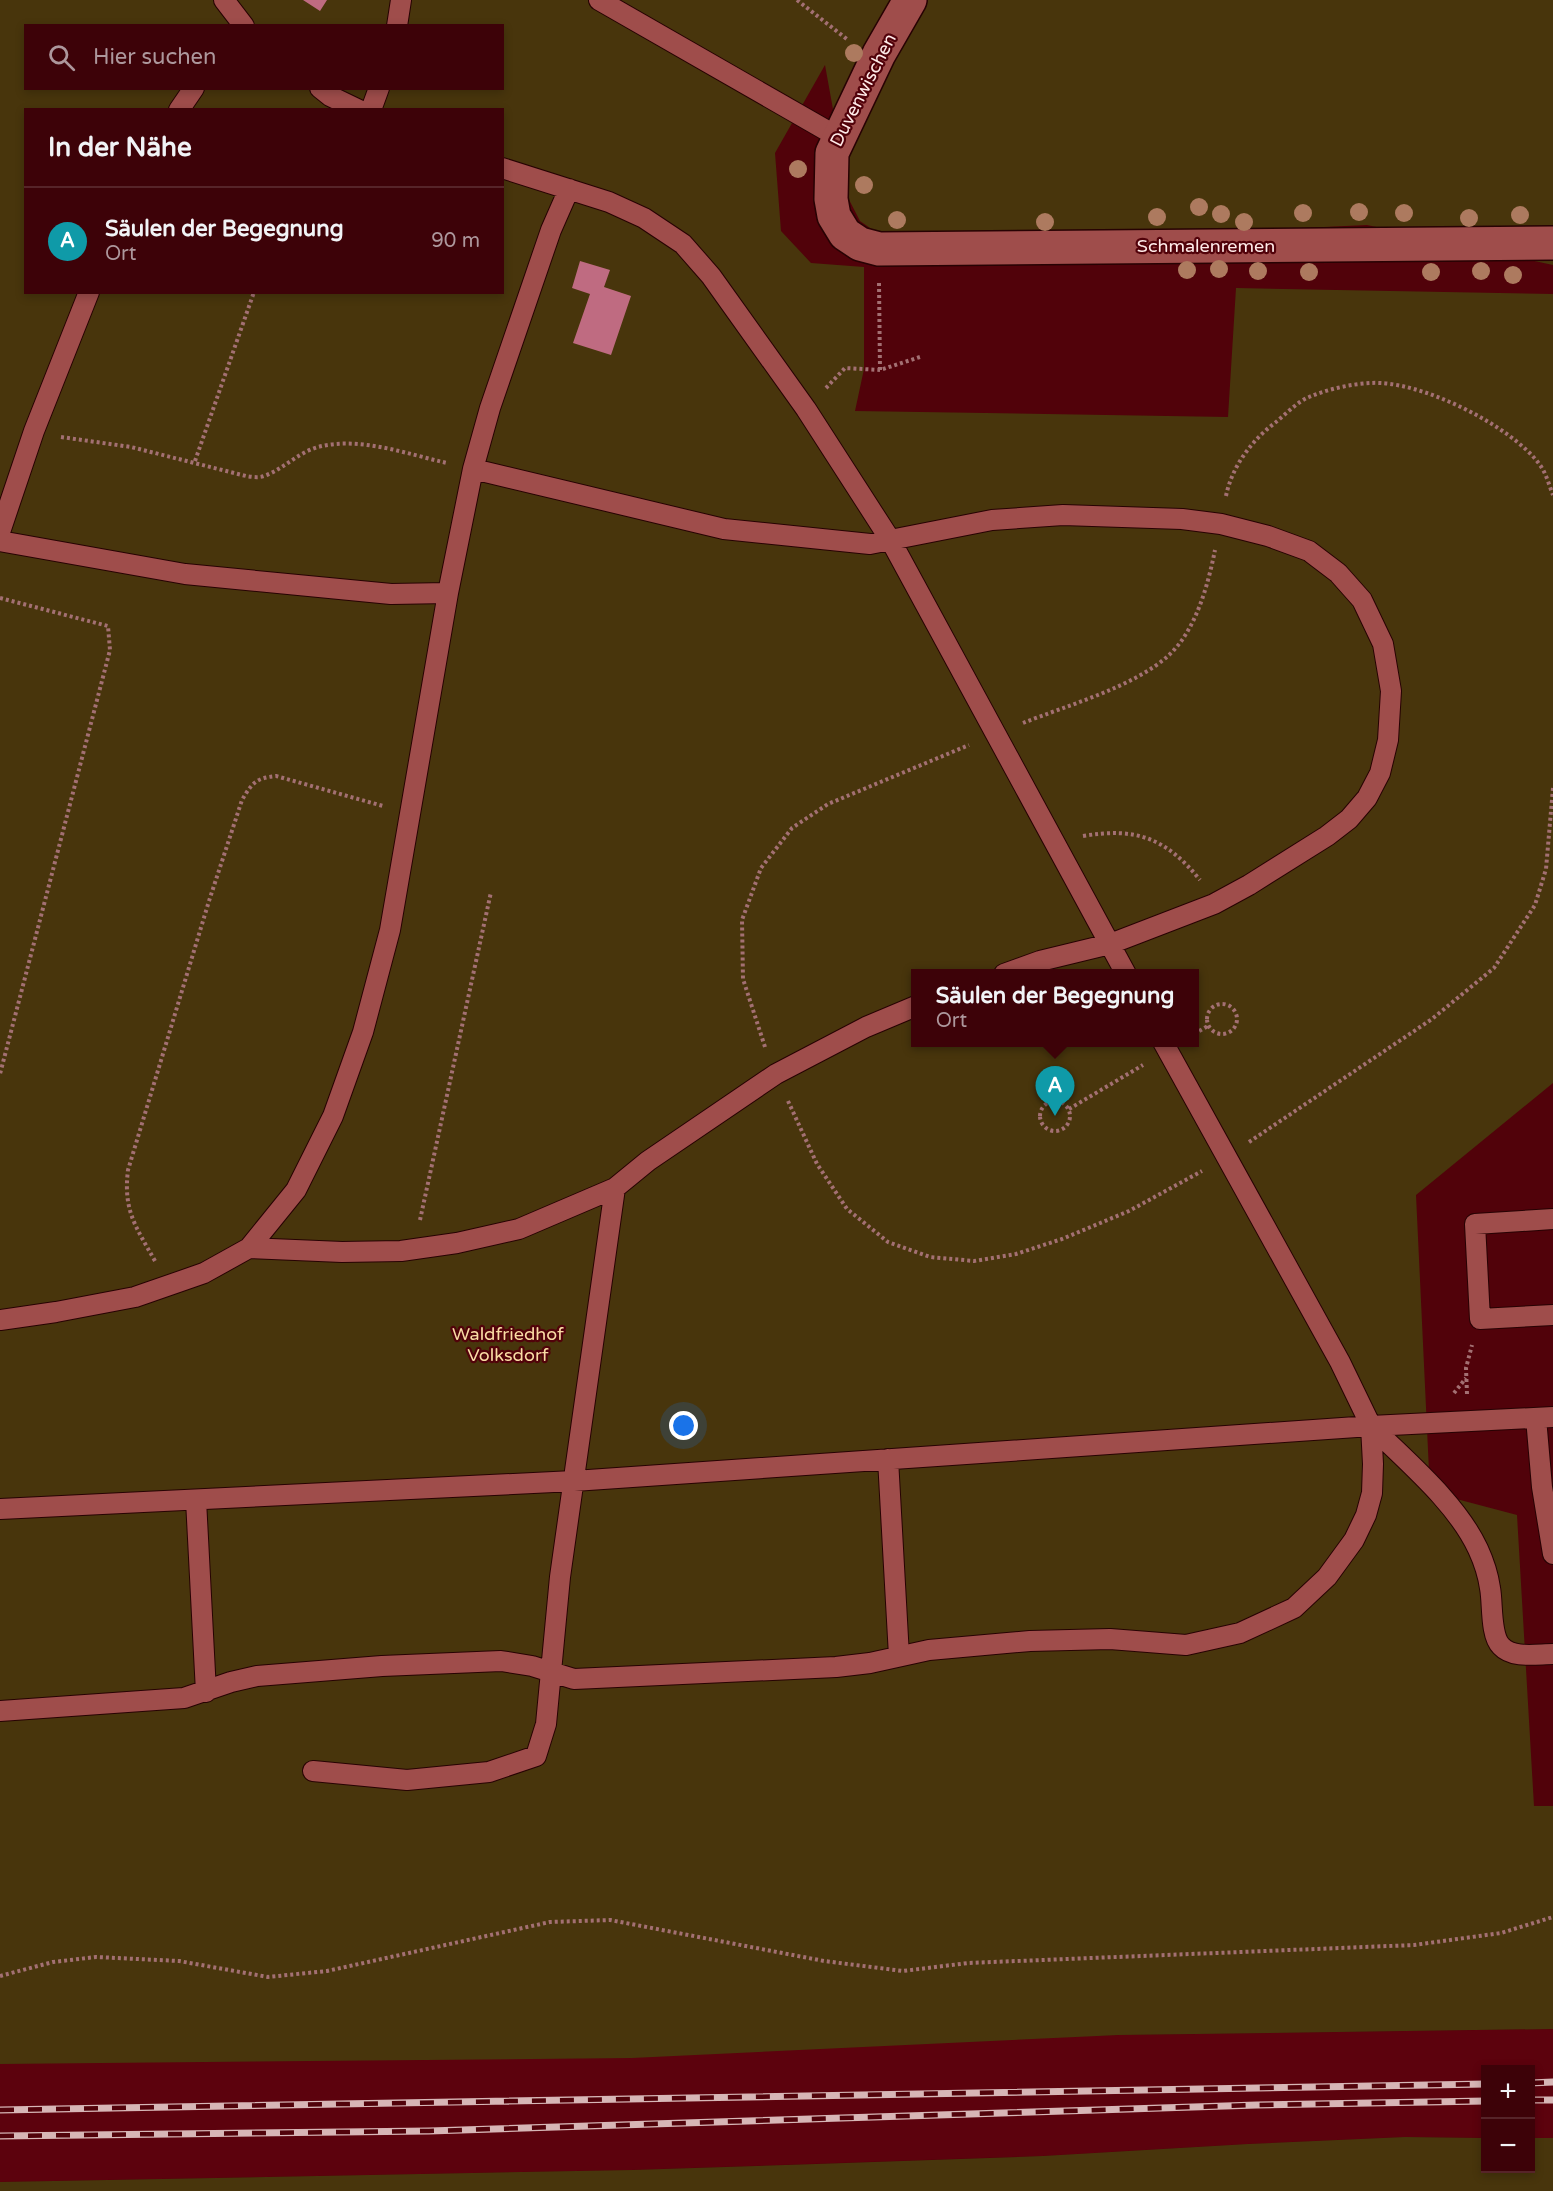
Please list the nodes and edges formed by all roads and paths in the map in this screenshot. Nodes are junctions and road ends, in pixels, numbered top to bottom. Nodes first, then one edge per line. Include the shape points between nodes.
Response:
1 (224, 0) edge
2 (401, 0) edge
3 (599, 0) edge
4 (797, 0) edge
5 (910, 0) edge
6 (242, 24) edge
7 (397, 24) edge
8 (879, 54) junction
9 (193, 90) edge
10 (322, 90) edge
11 (378, 90) edge
12 (180, 108) edge
13 (355, 108) edge
14 (372, 108) edge
15 (838, 138) junction
16 (504, 169) edge
17 (569, 189) junction
18 (1553, 243) edge
19 (870, 246) junction
20 (88, 294) edge
21 (253, 294) edge
22 (920, 357) dead end
23 (880, 370) junction
24 (806, 409) junction
25 (34, 431) junction
26 (195, 461) junction
27 (473, 469) junction
28 (1553, 495) edge
29 (1221, 524) junction
30 (0, 532) edge
31 (0, 541) edge
32 (891, 541) junction
33 (448, 593) junction
34 (0, 598) edge
35 (996, 734) junction
36 (1553, 788) edge
37 (411, 814) junction
38 (1057, 845) junction
39 (491, 892) dead end
40 (1214, 904) junction
41 (1110, 944) junction
42 (1018, 969) edge
43 (1123, 969) edge
44 (911, 1008) edge
45 (1208, 1026) junction
46 (1199, 1031) edge
47 (1164, 1047) edge
48 (1167, 1047) edge
49 (0, 1074) edge
50 (776, 1074) junction
51 (1069, 1109) junction
52 (1226, 1158) junction
53 (615, 1188) junction
54 (1553, 1220) edge
55 (249, 1248) junction
56 (414, 1250) junction
57 (168, 1285) junction
58 (1553, 1315) edge
59 (1480, 1319) junction
60 (0, 1320) edge
61 (1544, 1417) edge
62 (1470, 1421) junction
63 (1371, 1426) junction
64 (888, 1459) junction
65 (574, 1481) junction
66 (196, 1500) junction
67 (0, 1509) edge
68 (1553, 1554) edge
69 (1553, 1654) edge
70 (898, 1656) junction
71 (553, 1673) junction
72 (206, 1692) junction
73 (0, 1711) edge
74 (314, 1772) dead end
75 (1553, 1917) edge
76 (0, 1976) edge

1 - 6 lane
2 - 7 lane
3 - 15 lane
4 - 8 path via 843,38
5 - 8 street, Duvenwischen
8 - 15 street, Duvenwischen
9 - 12 lane
10 - 13 lane
11 - 14 lane
15 - 19 street, Duvenwischen via 832,153 834,216 845,234
16 - 17 lane
17 - 24 lane via 644,218 683,244 711,276
17 - 27 lane via 551,230
18 - 19 street, Schmalenremen
19 - 23 path
20 - 25 lane
21 - 26 path
22 - 23 path
23 - 24 path via 845,368
24 - 32 lane
25 - 26 path
25 - 30 lane
26 - 27 path via 262,478 302,452 351,444
27 - 32 lane via 724,529 870,544
27 - 33 lane
28 - 29 path via 1541,466 1497,427 1434,396 1373,382 1344,386 1308,398 1270,426 1246,449 1228,484
29 - 32 lane via 1063,515 993,520
29 - 35 path via 1207,586 1192,623 1170,653 1141,676
29 - 40 lane via 1309,551 1338,573 1362,600 1383,644 1390,691 1388,740 1380,773 1367,798 1327,836
31 - 33 lane via 185,574 391,594
32 - 35 lane
33 - 37 lane
34 - 49 path via 108,626 110,650
35 - 38 lane
35 - 50 path via 828,804 792,828 760,868 742,921 742,979
36 - 52 path via 1546,869 1535,905 1494,968 1432,1019
37 - 55 lane via 390,930 363,1032 333,1116 296,1190
37 - 57 path via 276,776 262,777 249,787 242,800 128,1170 131,1217
38 - 40 path via 1071,838 1108,832 1143,836 1174,852 1201,881
38 - 41 lane
39 - 56 path
40 - 41 lane
41 - 42 lane
41 - 43 lane
44 - 50 lane
45 - 45 path via 1217,1034 1229,1033 1237,1024 1236,1012 1227,1004 1215,1005 1207,1014
45 - 46 path
47 - 51 path
48 - 52 lane
50 - 52 path via 817,1164 847,1209 888,1242 930,1257 974,1261 1016,1254 1062,1239 1129,1211
50 - 53 lane
51 - 51 path via 1059,1101 1048,1102 1040,1111 1041,1123 1050,1131 1062,1130 1069,1121
52 - 63 lane via 1340,1362
53 - 56 lane via 519,1229
53 - 65 lane
54 - 59 lane via 1475,1224
55 - 56 lane
55 - 57 lane via 204,1273
57 - 60 lane via 135,1297
58 - 59 lane
59 - 62 path via 1466,1368
61 - 62 lane
61 - 68 lane via 1542,1487
62 - 63 lane
63 - 64 lane
63 - 69 lane via 1467,1529 1486,1568 1500,1646 1516,1654
63 - 70 lane via 1372,1493 1366,1515 1326,1577 1294,1608 1240,1633 1186,1645 1110,1639 1030,1641
64 - 65 lane
64 - 70 lane
65 - 66 lane
65 - 71 lane via 560,1577
66 - 67 lane
66 - 72 lane
70 - 71 lane via 836,1667 692,1675 574,1679
71 - 72 lane via 501,1661 382,1666 257,1676
71 - 74 lane via 546,1724 536,1756 489,1772 407,1780
72 - 73 lane via 184,1698
75 - 76 path via 1501,1933 1414,1945 968,1963 903,1971 824,1961 610,1920 549,1923 327,1971 268,1977 179,1961 96,1957 53,1962

